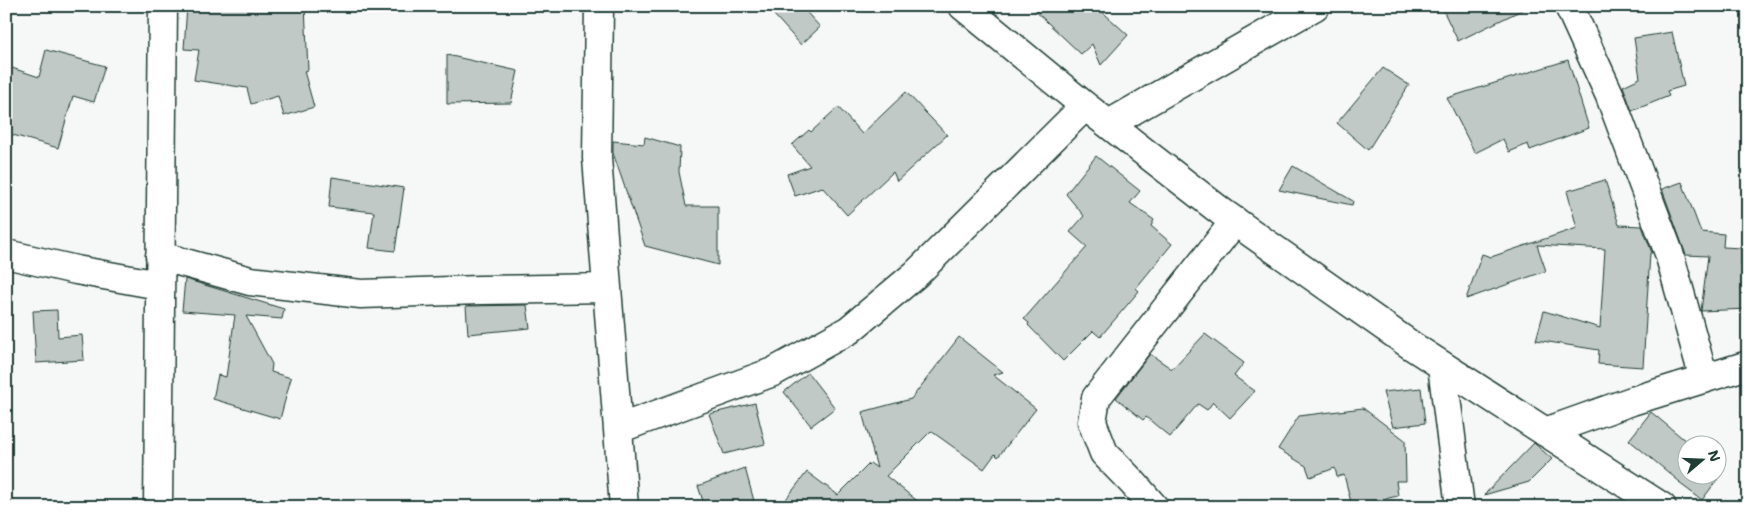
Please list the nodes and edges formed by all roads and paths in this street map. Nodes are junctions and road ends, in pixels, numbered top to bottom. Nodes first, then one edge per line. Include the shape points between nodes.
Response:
1 (163, 6) edge
2 (599, 6) edge
3 (963, 6) edge
4 (1315, 6) edge
5 (1569, 6) edge
6 (1085, 106) junction
7 (1109, 124) junction
8 (1235, 222) junction
9 (6, 254) edge
10 (160, 256) junction
11 (160, 285) junction
12 (607, 288) junction
13 (1442, 366) junction
14 (1748, 366) edge
15 (1704, 379) junction
16 (618, 429) junction
17 (1545, 432) junction
18 (158, 507) edge
19 (624, 507) edge
20 (1154, 507) edge
21 (1460, 507) edge
22 (1662, 507) edge

1 - 10 street
2 - 12 street via 597,158
3 - 6 street
4 - 7 street
5 - 15 street via 1610,96 1669,253
6 - 7 street
6 - 16 street via 916,274 848,330 773,372
7 - 8 street
8 - 13 street
8 - 20 street via 1096,398 1092,422 1104,453
9 - 11 street
10 - 11 street
10 - 12 street via 250,281 361,294
11 - 18 street
12 - 16 street
13 - 17 street
13 - 21 street
14 - 15 street
15 - 17 street
16 - 19 street
17 - 22 street

